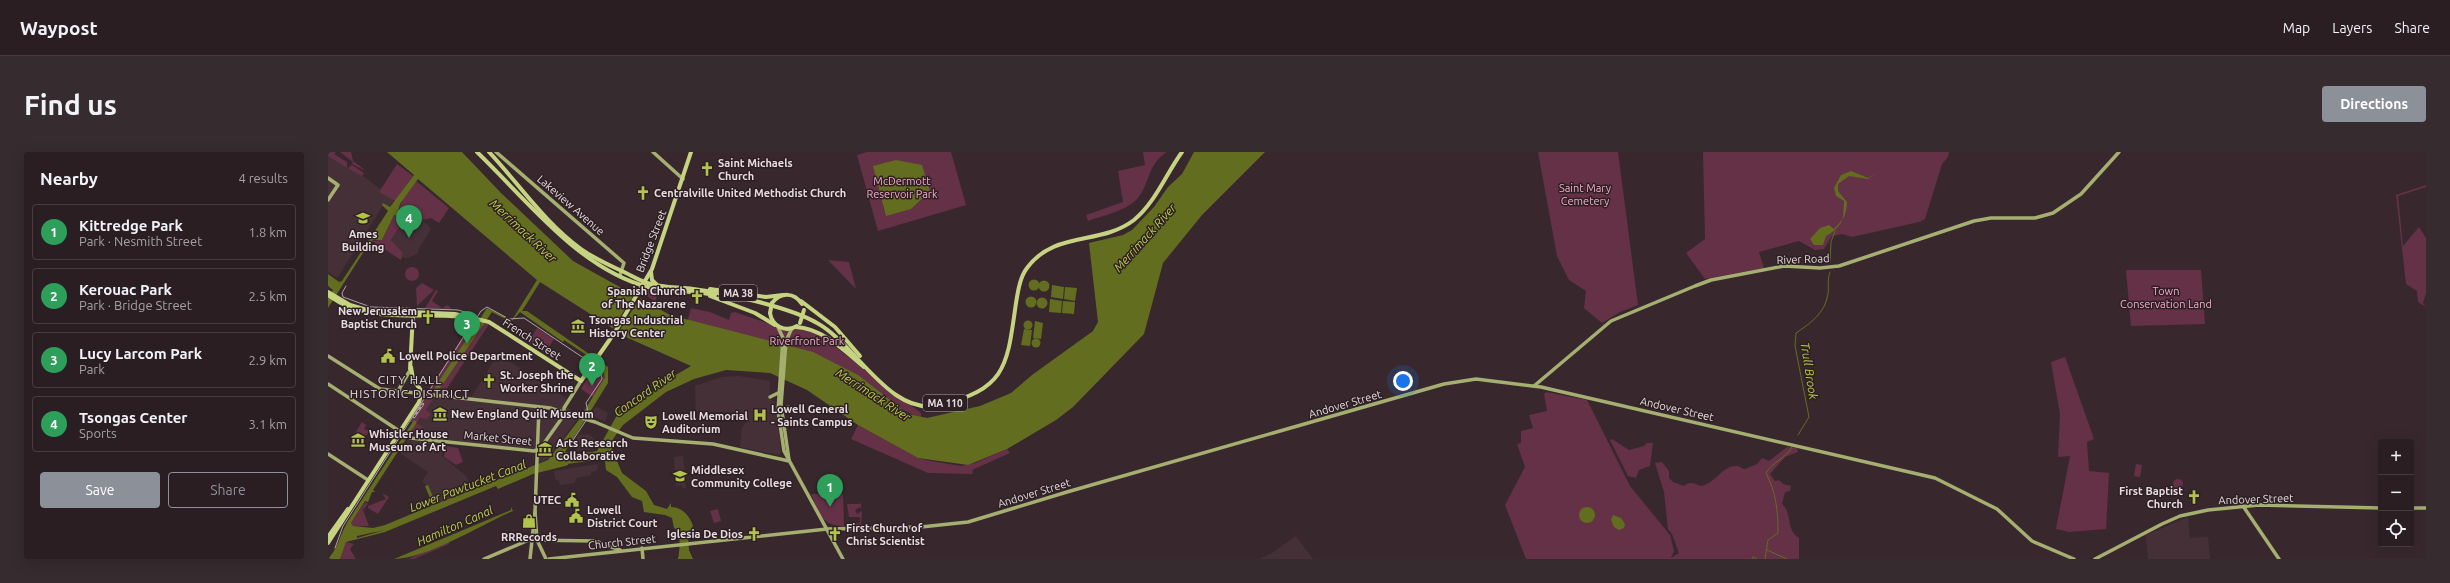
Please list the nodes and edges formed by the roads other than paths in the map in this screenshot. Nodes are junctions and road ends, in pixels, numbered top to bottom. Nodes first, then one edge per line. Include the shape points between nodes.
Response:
1 (477, 152) edge
2 (489, 152) edge
3 (496, 152) edge
4 (653, 152) edge
5 (691, 152) edge
6 (1182, 152) edge
7 (2119, 152) edge
8 (499, 163) junction
9 (494, 168) junction
10 (328, 178) edge
11 (683, 179) junction
12 (328, 200) edge
13 (651, 270) junction
14 (621, 273) junction
15 (644, 283) junction
16 (657, 285) junction
17 (693, 289) junction
18 (702, 293) junction
19 (329, 294) edge
20 (783, 295) junction
21 (801, 301) junction
22 (413, 313) junction
23 (777, 326) junction
24 (794, 328) junction
25 (784, 341) junction
26 (328, 356) edge
27 (410, 369) junction
28 (872, 373) junction
29 (581, 381) junction
30 (328, 384) edge
31 (780, 386) junction
32 (1534, 386) junction
33 (398, 391) junction
34 (778, 393) junction
35 (421, 394) junction
36 (770, 397) dead end
37 (539, 407) junction
38 (788, 407) dead end
39 (781, 411) junction
40 (564, 412) junction
41 (400, 431) junction
42 (783, 448) junction
43 (537, 450) junction
44 (328, 454) edge
45 (774, 457) junction
46 (789, 461) junction
47 (368, 480) junction
48 (2243, 506) junction
49 (350, 508) junction
50 (2378, 508) edge
51 (2414, 508) edge
52 (2426, 508) edge
53 (535, 512) junction
54 (827, 529) junction
55 (328, 537) edge
56 (532, 540) junction
57 (537, 540) junction
58 (328, 543) edge
59 (696, 544) joint
60 (642, 548) junction
61 (623, 551) junction
62 (484, 559) edge
63 (530, 559) edge
64 (546, 559) edge
65 (549, 559) edge
66 (554, 559) edge
67 (643, 559) edge
68 (843, 559) edge
69 (2074, 559) edge
70 (2095, 559) edge
71 (2279, 559) edge

1 - 9 main road
2 - 8 main road
3 - 14 main road, Lakeview Avenue via 624,263
4 - 11 main road
5 - 11 main road, Bridge Street
6 - 28 main road, MA 110 via 1149,203 1134,220 1113,232 1052,246 1036,257 1024,270 1006,359 997,377 982,390 940,405 919,406 900,398
7 - 32 main road, River Road via 2081,194 2061,210 2046,216 1974,221 1839,266 1784,266 1711,280 1624,314 1600,329
8 - 9 main road
8 - 14 main road via 535,205 574,244
9 - 14 main road via 574,248
10 - 12 main road via 338,185
11 - 13 main road, Bridge Street
13 - 15 main road, Bridge Street
13 - 16 main road via 652,279
14 - 15 main road
15 - 16 main road
15 - 18 main road, MA 38
15 - 29 main road, Bridge Street via 615,332
16 - 17 main road, MA 38
17 - 20 main road, MA 38 via 768,297
17 - 28 main road via 806,316 833,334
18 - 23 main road, MA 38 via 752,312
18 - 28 main road via 806,320 832,335
19 - 22 main road, French Street via 367,310
20 - 21 main road, MA 110 via 793,296
20 - 23 main road, bridge via 772,303 770,313
21 - 24 main road, bridge via 804,310 800,323
21 - 28 main road, MA 110 via 842,334
22 - 27 main road
22 - 29 main road, French Street via 486,321
23 - 24 main road
23 - 25 main road
24 - 25 main road
24 - 28 main road, MA 110 via 808,328 824,337
25 - 31 main road
26 - 33 main road via 378,388
27 - 33 main road
27 - 35 main road via 412,381
29 - 40 main road, Bridge Street
30 - 41 main road, Market Street
31 - 34 main road
31 - 39 main road
32 - 54 main road, Andover Street via 1476,379 1444,384 968,522 920,527
32 - 69 main road, Andover Street via 1934,478 1997,509 2032,541
33 - 35 main road
34 - 36 main road
34 - 42 main road via 778,423
35 - 37 main road
35 - 41 main road via 419,402
37 - 40 main road
37 - 43 main road
38 - 39 main road via 782,408
39 - 46 main road
40 - 43 main road, Bridge Street via 548,439
40 - 45 main road via 637,439 713,444
41 - 43 main road, Market Street via 408,437
41 - 47 main road
42 - 45 main road via 782,455
42 - 46 main road
43 - 53 main road
44 - 47 main road
45 - 46 main road
46 - 54 main road
47 - 49 main road
48 - 50 main road, Andover Street
48 - 70 main road, Andover Street via 2180,516
48 - 71 main road
49 - 55 main road
49 - 58 main road
51 - 52 main road
53 - 56 main road
53 - 57 main road
54 - 59 main road, Andover Street
54 - 68 main road
56 - 57 main road
56 - 62 main road
56 - 63 main road
57 - 61 main road via 595,541
57 - 64 main road
59 - 60 main road, Church Street
60 - 61 main road, Church Street
60 - 67 main road
61 - 66 main road, Church Street
65 - 66 main road, Church Street

